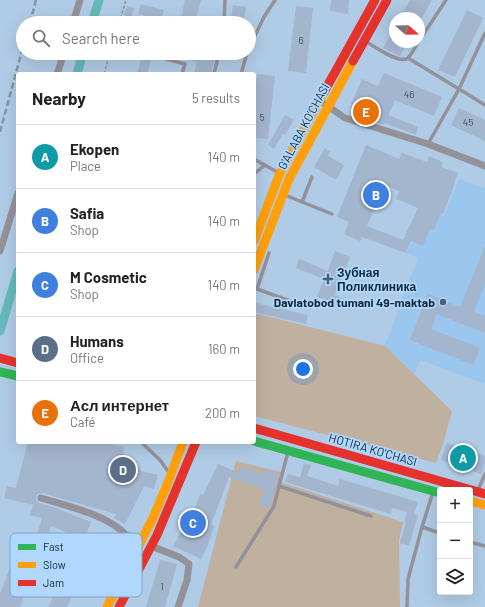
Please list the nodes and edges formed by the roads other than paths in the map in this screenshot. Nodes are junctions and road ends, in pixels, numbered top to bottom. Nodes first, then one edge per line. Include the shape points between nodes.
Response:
1 (80, 0) edge
2 (225, 0) edge
3 (275, 0) edge
4 (375, 0) edge
5 (387, 0) edge
6 (446, 0) edge
7 (75, 16) edge
8 (224, 16) edge
9 (425, 33) edge
10 (485, 33) edge
11 (256, 34) edge
12 (364, 41) junction
13 (415, 48) edge
14 (408, 58) junction
15 (62, 60) edge
16 (170, 60) edge
17 (217, 60) edge
18 (245, 60) edge
19 (58, 72) edge
20 (183, 72) edge
21 (214, 72) edge
22 (242, 72) edge
23 (459, 88) junction
24 (320, 100) junction
25 (485, 105) edge
26 (328, 106) junction
27 (428, 144) junction
28 (256, 160) edge
29 (265, 165) junction
30 (485, 166) edge
31 (256, 172) edge
32 (280, 173) junction
33 (312, 177) dead end
34 (282, 194) junction
35 (16, 199) edge
36 (302, 202) junction
37 (332, 214) dead end
38 (256, 236) edge
39 (0, 251) edge
40 (269, 253) dead end
41 (256, 265) edge
42 (256, 286) edge
43 (256, 289) edge
44 (304, 306) dead end
45 (0, 358) edge
46 (15, 363) edge
47 (3, 372) edge
48 (16, 375) edge
49 (256, 429) edge
50 (256, 442) edge
51 (143, 444) edge
52 (195, 444) edge
53 (182, 445) edge
54 (289, 451) junction
55 (171, 474) junction
56 (485, 474) edge
57 (279, 486) junction
58 (437, 492) edge
59 (481, 493) edge
60 (41, 498) dead end
61 (473, 502) edge
62 (485, 505) edge
63 (371, 516) dead end
64 (422, 527) junction
65 (437, 532) edge
66 (124, 533) edge
67 (142, 541) edge
68 (473, 543) edge
69 (151, 546) junction
70 (485, 546) edge
71 (142, 563) edge
72 (236, 567) dead end
73 (112, 597) edge
74 (124, 597) edge
75 (107, 607) edge
76 (119, 607) edge
77 (178, 607) edge
78 (407, 607) edge

1 - 7 street
2 - 8 lane
3 - 11 lane
4 - 24 main road, G'ALABA KO'CHASI
5 - 12 main road, G'ALABA KO'CHASI
6 - 9 lane
10 - 23 lane
12 - 14 lane via 397,59
12 - 26 main road, G'ALABA KO'CHASI
13 - 14 lane
14 - 23 lane
15 - 19 street
16 - 20 lane via 185,64
17 - 21 lane
18 - 22 lane
23 - 25 lane
23 - 27 lane
24 - 26 street
24 - 32 main road, G'ALABA KO'CHASI
26 - 27 street via 346,118
26 - 34 main road, G'ALABA KO'CHASI
27 - 30 street
28 - 29 lane
29 - 31 lane
29 - 32 lane
32 - 38 main road, G'ALABA KO'CHASI
33 - 36 lane
34 - 36 lane
34 - 41 main road, G'ALABA KO'CHASI
35 - 39 street
36 - 37 lane
40 - 42 lane
43 - 44 lane
45 - 46 main road
47 - 48 main road
49 - 59 main road, HOTIRA KO'CHASI
50 - 54 main road, HOTIRA KO'CHASI
51 - 55 lane
52 - 69 main road
53 - 55 main road
54 - 57 lane
54 - 58 main road, HOTIRA KO'CHASI
55 - 67 main road
56 - 59 lane
57 - 63 lane
57 - 72 lane via 274,506
58 - 64 lane
60 - 66 street via 103,518
61 - 62 main road
64 - 65 lane
64 - 78 lane via 408,579
68 - 70 lane
69 - 71 main road
69 - 77 street via 179,557 189,564 187,580
73 - 75 main road
74 - 76 main road

